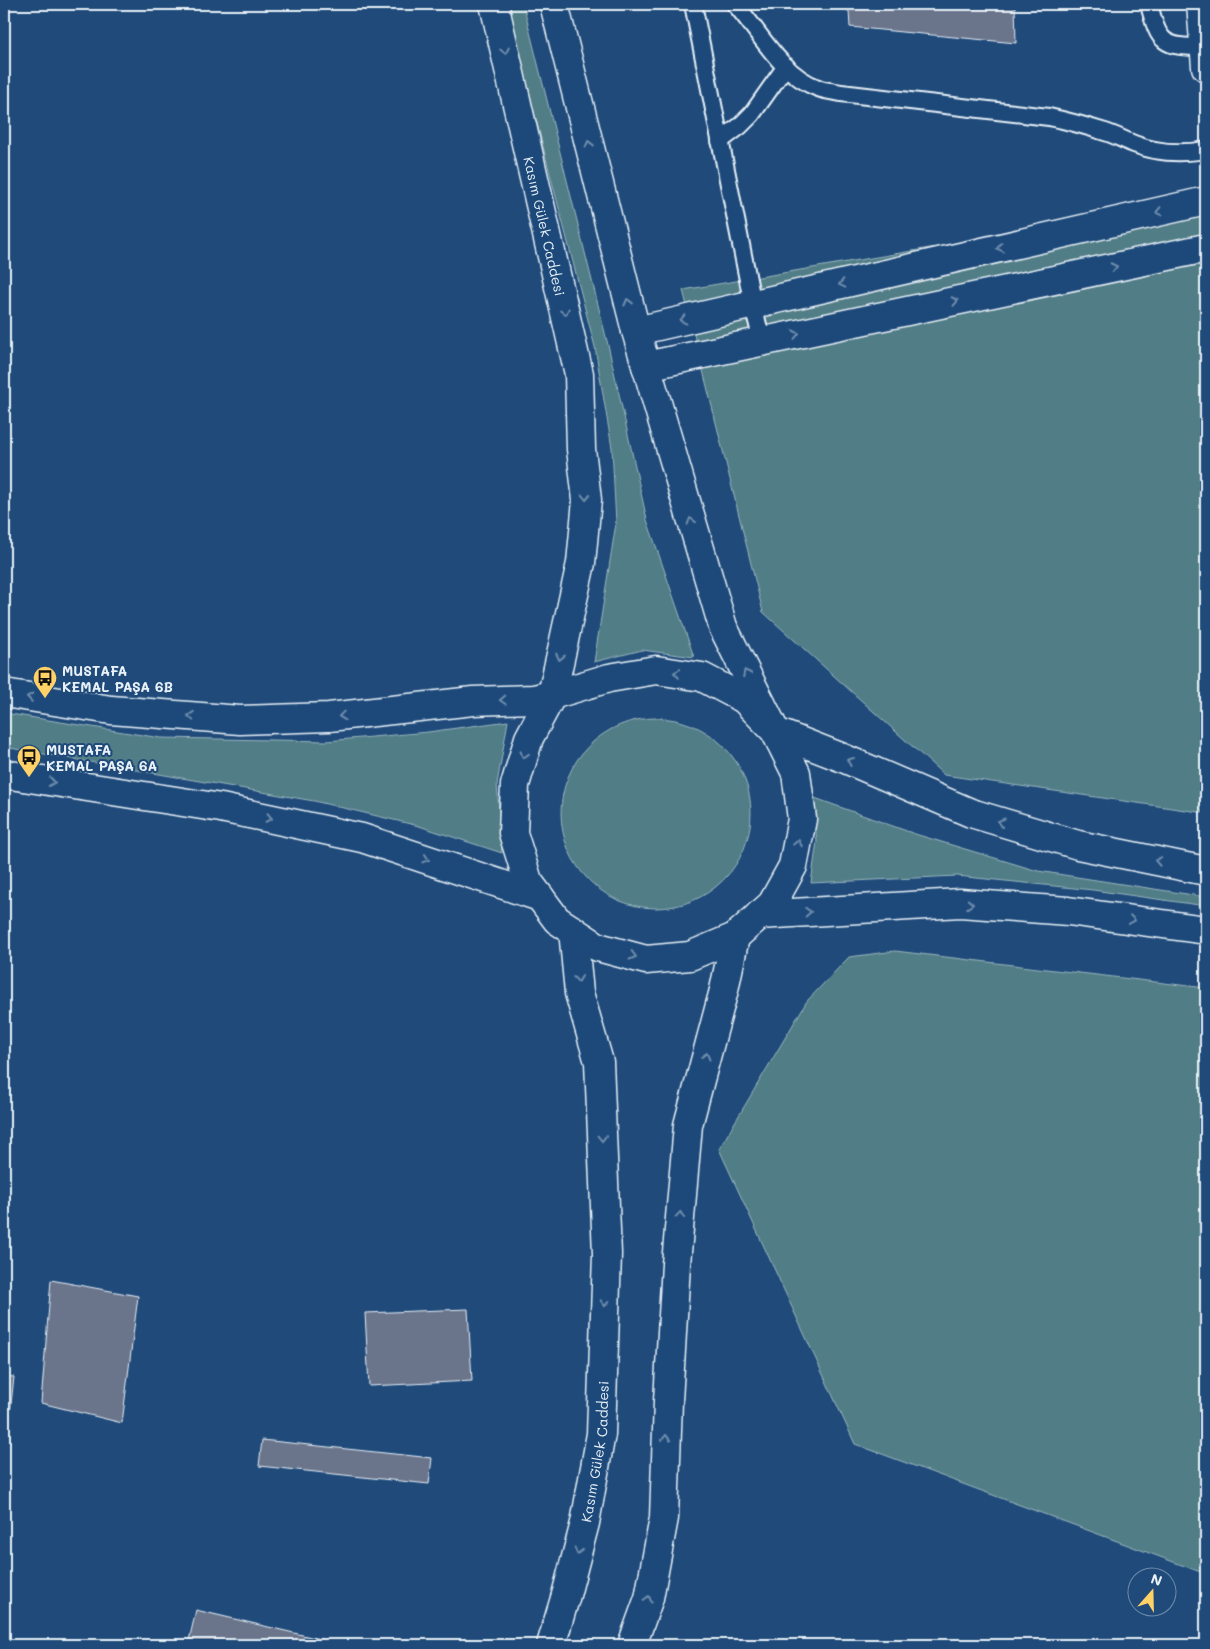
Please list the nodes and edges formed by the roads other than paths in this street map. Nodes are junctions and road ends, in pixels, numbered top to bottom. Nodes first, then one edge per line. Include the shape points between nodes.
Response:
1 (494, 4) edge
2 (554, 4) edge
3 (693, 4) edge
4 (735, 4) edge
5 (1149, 4) edge
6 (1201, 4) edge
7 (1205, 57) edge
8 (786, 66) junction
9 (720, 141) junction
10 (1206, 150) edge
11 (1206, 201) edge
12 (1206, 248) edge
13 (753, 305) junction
14 (636, 331) junction
15 (762, 342) junction
16 (646, 366) junction
17 (4, 693) edge
18 (552, 695) junction
19 (776, 732) junction
20 (4, 774) edge
21 (1206, 871) edge
22 (540, 896) junction
23 (759, 915) junction
24 (573, 930) junction
25 (1204, 930) edge
26 (735, 937) junction
27 (551, 1645) edge
28 (632, 1645) edge

1 -> 18 main road, Kasım Gülek Caddesi via 579,374 586,500 581,563
14 -> 2 main road
3 - 9 lane
4 - 8 lane
5 - 7 lane via 1156,30 1163,38
6 - 7 main road
8 - 9 lane via 752,114
8 - 10 lane via 796,76 818,88 841,93 1049,117 1156,150
9 - 13 lane
11 -> 13 main road
15 -> 12 main road
13 -> 14 main road
13 - 15 lane
14 - 16 main road
15 - 16 main road
19 -> 16 main road, Kasım Gülek Caddesi via 723,627
18 -> 17 main road via 329,718 240,720 111,710
19 -> 18 main road via 744,699 702,677 656,670 609,678
18 -> 22 main road, Kasım Gülek Caddesi via 529,738 515,785 513,833 528,881
21 -> 19 main road via 1078,846 971,813
23 -> 19 main road, Kasım Gülek Caddesi via 772,904 793,866 802,819 796,773
20 -> 22 main road via 221,808 362,838
22 - 24 main road, Kasım Gülek Caddesi via 557,920
23 -> 25 main road via 960,903 1068,911
23 - 26 main road, Kasım Gülek Caddesi
24 -> 26 main road, Kasım Gülek Caddesi via 598,947 646,960 690,956
24 -> 27 main road, Kasım Gülek Caddesi via 580,992 598,1062 607,1254 601,1434 585,1523
28 -> 26 main road via 649,1598 664,1518 676,1264 688,1125

